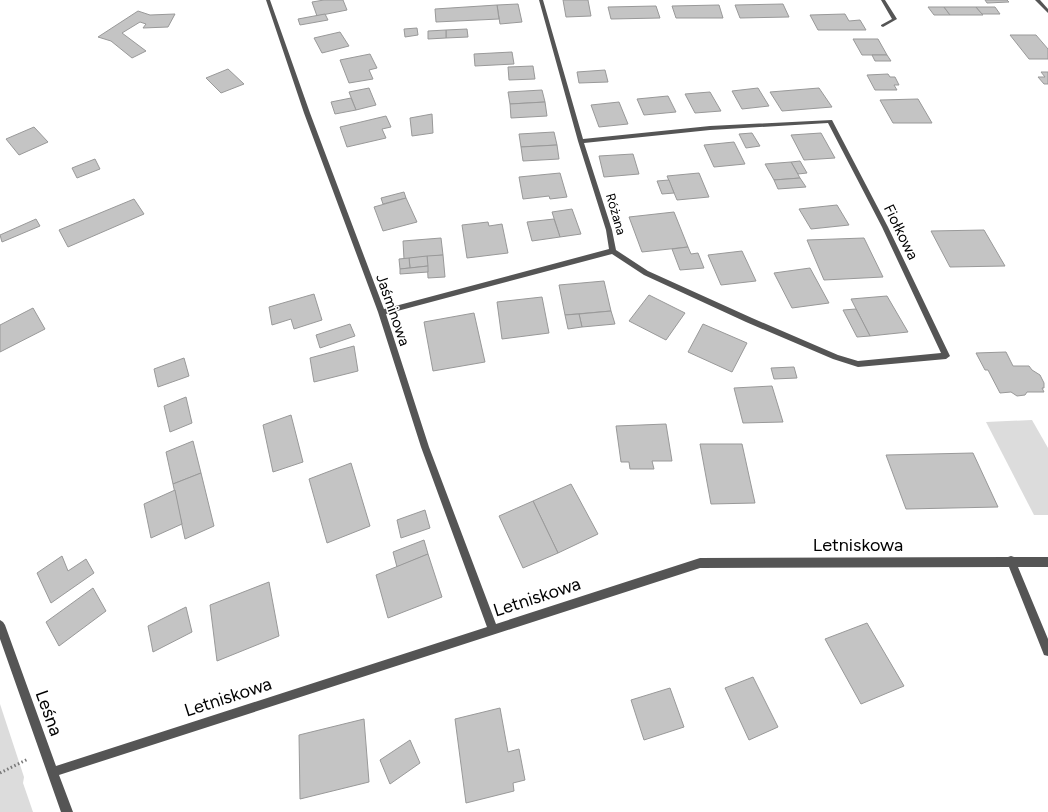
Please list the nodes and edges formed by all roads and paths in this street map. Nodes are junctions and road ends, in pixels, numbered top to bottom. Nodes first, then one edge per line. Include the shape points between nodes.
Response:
1 (268, 0) edge
2 (541, 0) edge
3 (883, 0) edge
4 (1037, 0) edge
5 (1048, 12) edge
6 (883, 26) dead end
7 (580, 141) junction
8 (613, 251) junction
9 (382, 312) junction
10 (1011, 562) junction
11 (1048, 562) edge
12 (0, 625) edge
13 (493, 629) junction
14 (1048, 651) edge
15 (44, 750) junction
16 (53, 772) junction
17 (0, 773) edge
18 (67, 812) edge

1 - 9 street, Jaśminowa via 307,113
2 - 7 street, Różana
3 - 6 street via 895,19
4 - 5 street
7 - 8 street, Różana via 609,230
7 - 8 street, Fiołkowa via 710,128 830,121 885,227 946,356 858,364 748,320 646,273
8 - 9 street, Różana
9 - 13 street, Jaśminowa via 425,447
10 - 11 street, Letniskowa
10 - 13 street, Letniskowa via 700,563
10 - 14 street
12 - 15 street, Leśna
13 - 16 street, Letniskowa
15 - 16 street, Leśna
15 - 17 path
16 - 18 street, Leśna

